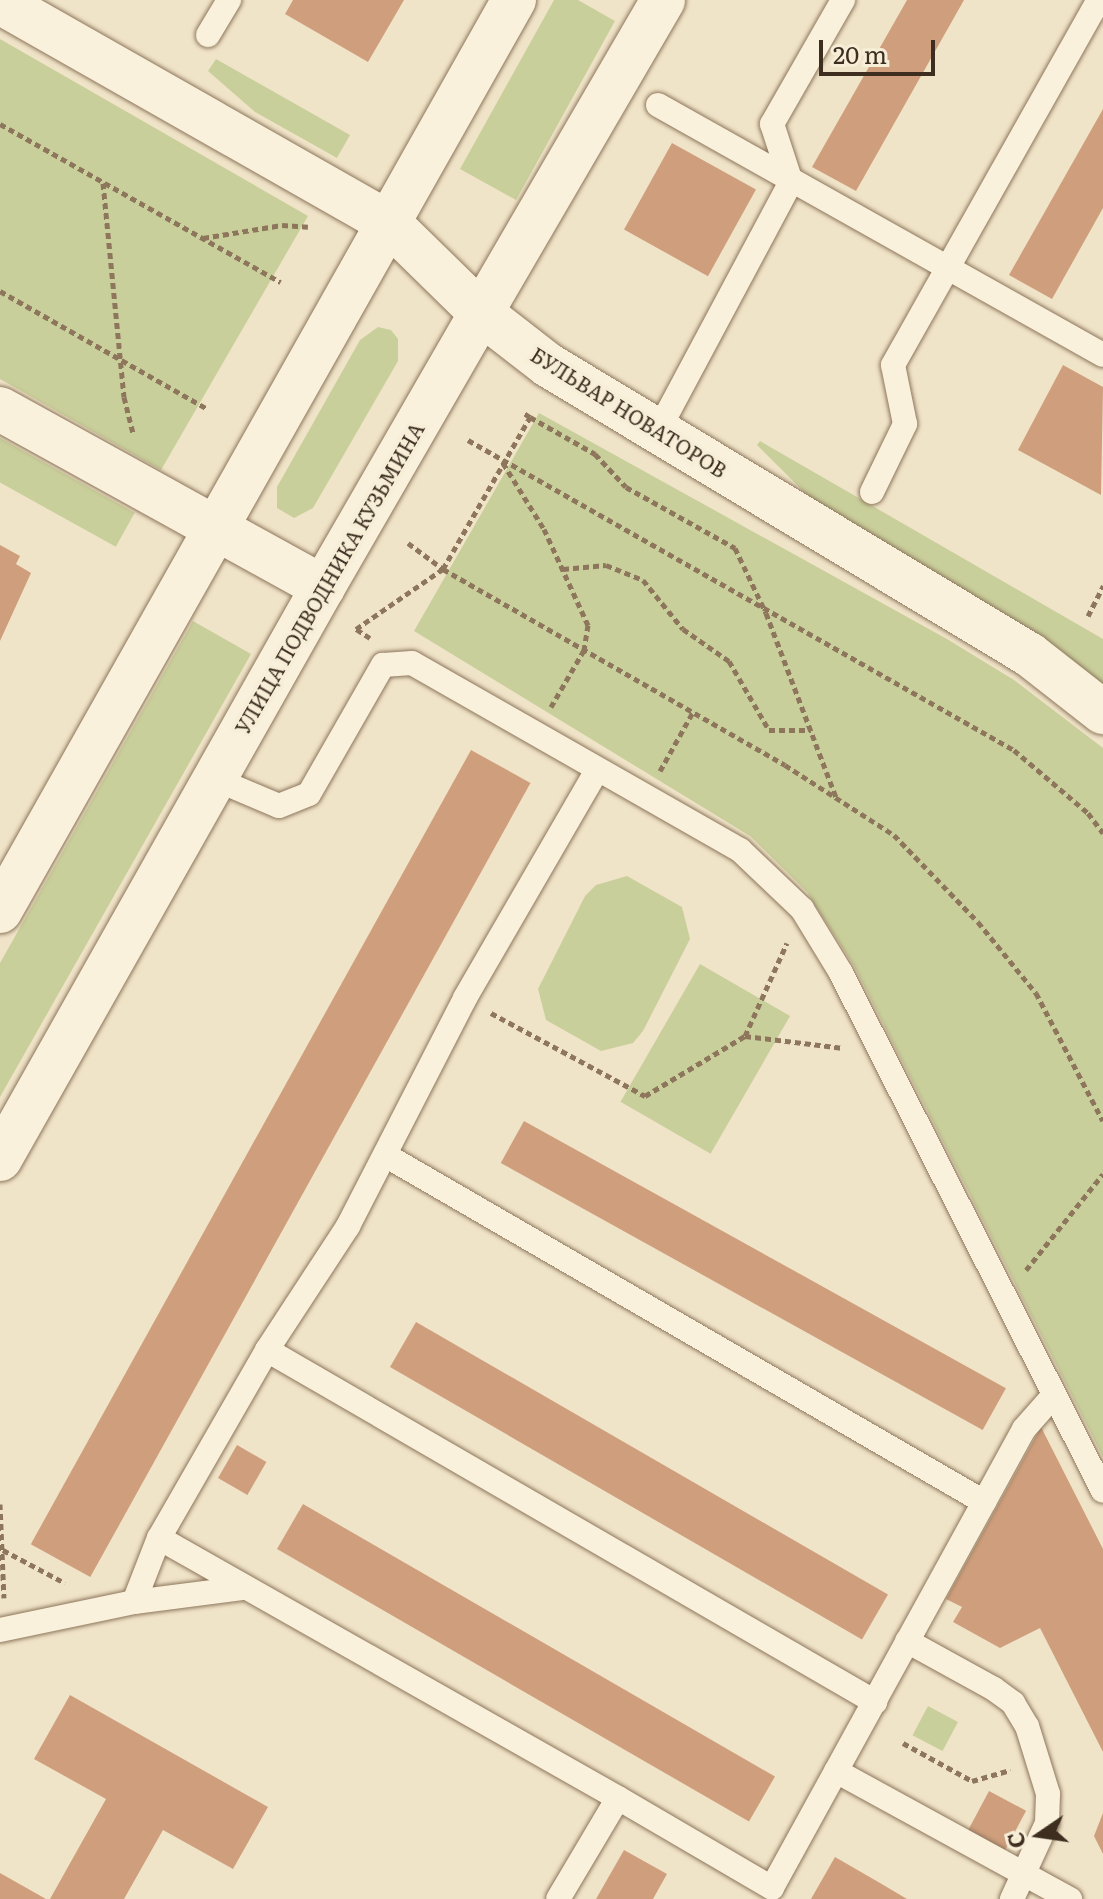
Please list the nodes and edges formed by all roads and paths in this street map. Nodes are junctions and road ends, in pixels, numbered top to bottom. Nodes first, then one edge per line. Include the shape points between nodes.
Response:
1 (229, 0) edge
2 (514, 0) edge
3 (663, 0) edge
4 (843, 0) edge
5 (1099, 0) edge
6 (0, 2) edge
7 (208, 35) dead end
8 (658, 105) dead end
9 (0, 124) edge
10 (103, 182) junction
11 (791, 182) junction
12 (389, 223) junction
13 (313, 227) dead end
14 (202, 238) junction
15 (944, 267) junction
16 (280, 282) dead end
17 (0, 291) edge
18 (481, 313) junction
19 (1103, 355) edge
20 (122, 360) junction
21 (206, 408) dead end
22 (0, 409) edge
23 (522, 412) dead end
24 (530, 417) junction
25 (659, 429) junction
26 (135, 439) dead end
27 (468, 440) dead end
28 (502, 462) junction
29 (872, 492) dead end
30 (216, 529) junction
31 (408, 543) dead end
32 (443, 569) junction
33 (563, 569) junction
34 (1103, 586) edge
35 (323, 587) junction
36 (766, 613) junction
37 (1088, 616) dead end
38 (356, 629) dead end
39 (584, 650) junction
40 (693, 712) junction
41 (1103, 712) edge
42 (811, 730) junction
43 (535, 734) junction
44 (597, 770) junction
45 (215, 779) junction
46 (645, 796) junction
47 (837, 798) junction
48 (1103, 833) edge
49 (802, 909) junction
50 (0, 911) edge
51 (465, 998) junction
52 (745, 1036) junction
53 (884, 1054) junction
54 (1103, 1121) edge
55 (385, 1155) junction
56 (0, 1159) edge
57 (1103, 1174) edge
58 (1005, 1295) junction
59 (267, 1350) junction
60 (1054, 1395) junction
61 (1103, 1491) edge
62 (984, 1502) junction
63 (0, 1504) edge
64 (159, 1538) junction
65 (2, 1549) junction
66 (244, 1588) junction
67 (134, 1602) junction
68 (107, 1607) junction
69 (2, 1629) edge
70 (907, 1641) junction
71 (875, 1702) junction
72 (903, 1743) dead end
73 (1038, 1762) junction
74 (836, 1771) junction
75 (618, 1798) junction
76 (1025, 1874) junction
77 (768, 1894) edge
78 (558, 1899) edge
79 (1012, 1899) edge
80 (1070, 1899) edge

1 - 7 lane
2 - 12 street
3 - 18 street, УЛИЦА ПОДВОДНИКА КУЗЬМИНА
4 - 11 lane via 772,124
5 - 15 lane
6 - 12 street, БУЛЬВАР НОВАТОРОВ
8 - 11 lane
9 - 10 path
10 - 14 path
10 - 20 path
11 - 15 lane
11 - 25 lane
12 - 18 street, БУЛЬВАР НОВАТОРОВ
12 - 30 street
13 - 14 path via 282,225
14 - 16 path
15 - 19 lane
15 - 29 lane via 893,365 905,424
17 - 20 path
18 - 25 street, БУЛЬВАР НОВАТОРОВ via 548,365
18 - 35 street, УЛИЦА ПОДВОДНИКА КУЗЬМИНА
20 - 21 path
20 - 26 path
22 - 30 street
23 - 24 path
24 - 28 path
24 - 36 path via 595,454 626,487 735,548
25 - 41 street, БУЛЬВАР НОВАТОРОВ via 817,531 1030,655
27 - 28 path
28 - 32 path
28 - 33 path
28 - 36 path
30 - 35 street
30 - 50 street
31 - 32 path
32 - 38 path
32 - 39 path
33 - 39 path via 588,625
33 - 42 path via 606,565 634,574 683,629 729,661 769,730
34 - 37 path
35 - 45 street, УЛИЦА ПОДВОДНИКА КУЗЬМИНА
36 - 42 path
36 - 48 path via 1014,750 1070,795
39 - 40 path
39 - 43 path
40 - 46 path
40 - 47 path
42 - 47 path
43 - 44 lane
43 - 45 lane via 412,663 383,665 309,794 279,806
44 - 46 lane
44 - 51 lane
45 - 56 street, УЛИЦА ПОДВОДНИКА КУЗЬМИНА
46 - 49 lane via 740,850
47 - 54 path via 894,835 978,922 1036,993
49 - 52 path
49 - 53 lane
51 - 52 path via 645,1096
51 - 55 lane
52 - 53 path
53 - 58 lane
55 - 59 lane via 348,1226
55 - 62 lane
57 - 58 path
58 - 60 lane
59 - 64 lane
59 - 71 lane
60 - 61 lane
60 - 62 lane via 1024,1429
62 - 70 lane
63 - 65 path
64 - 66 lane
64 - 67 lane
65 - 68 path
65 - 69 path
66 - 67 lane
66 - 75 lane
67 - 68 lane
68 - 69 lane
70 - 71 lane
70 - 73 lane via 1013,1703
71 - 74 lane
72 - 73 path via 972,1781
73 - 76 lane via 1048,1794 1047,1823
74 - 76 lane via 983,1845
74 - 77 lane
75 - 77 lane
75 - 78 lane
76 - 79 lane
76 - 80 lane

